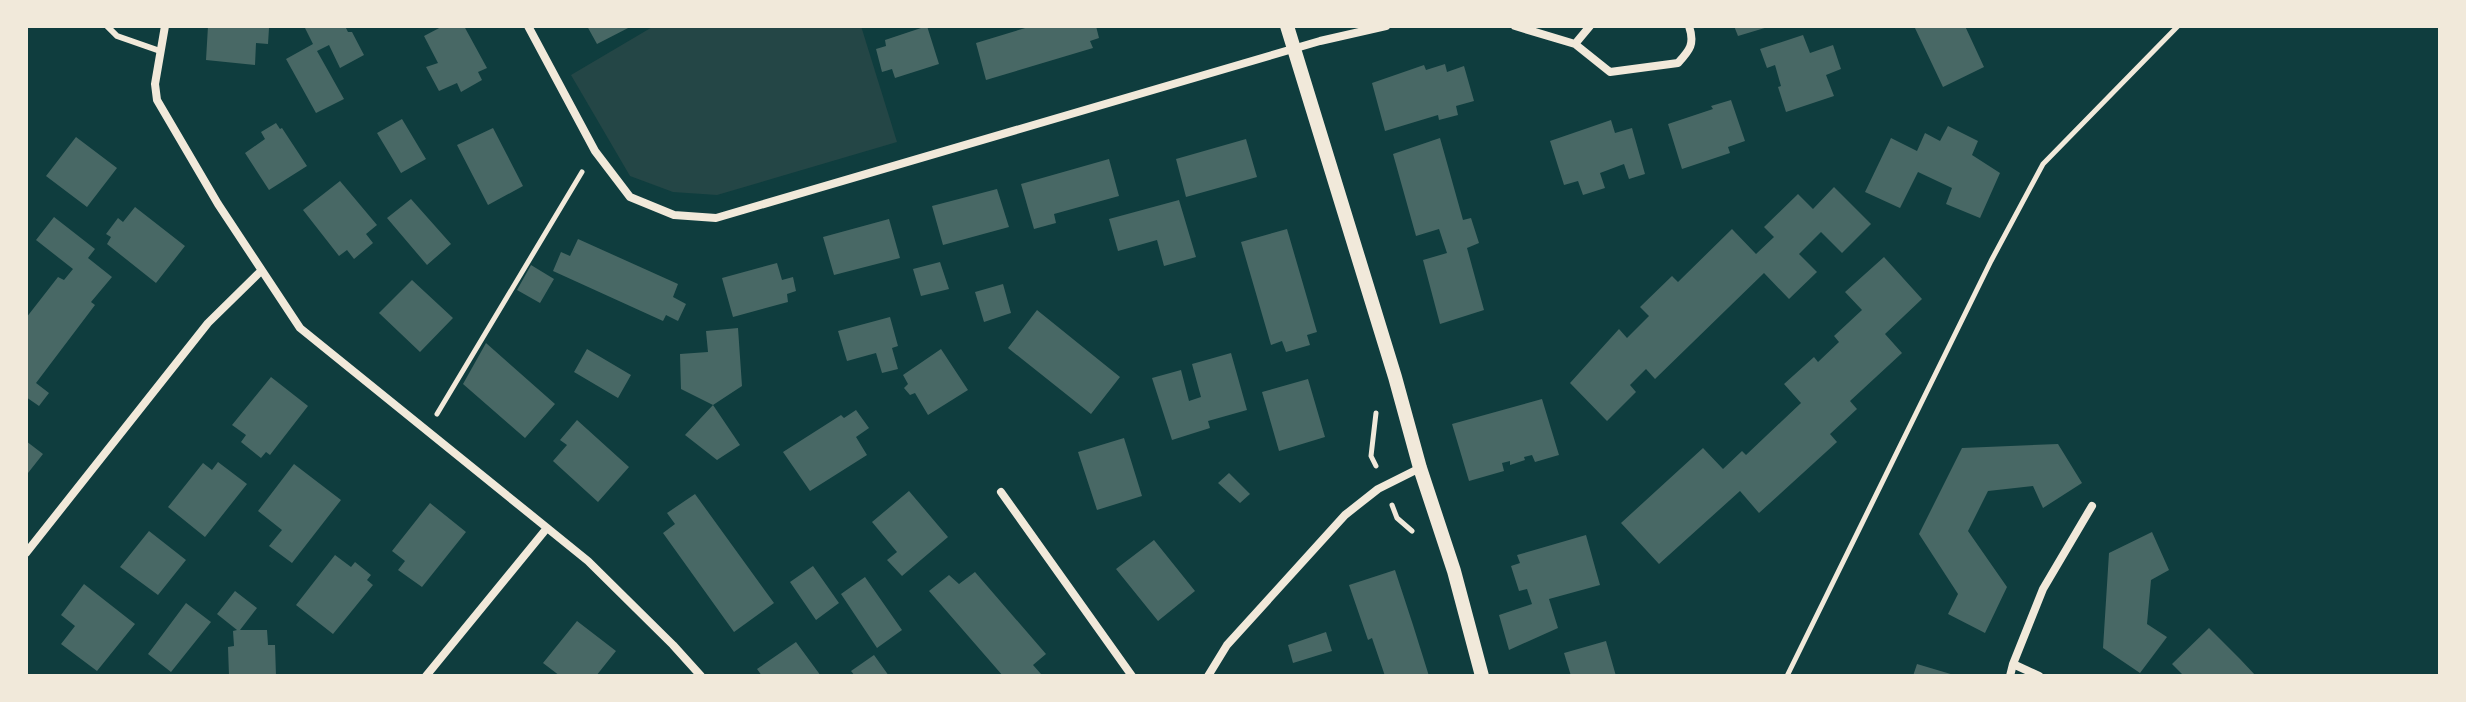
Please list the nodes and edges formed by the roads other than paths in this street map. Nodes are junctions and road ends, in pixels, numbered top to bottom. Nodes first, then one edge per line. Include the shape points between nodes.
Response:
1 (107, 26) edge
2 (165, 26) edge
3 (528, 26) edge
4 (1287, 26) edge
5 (1386, 26) edge
6 (1515, 26) edge
7 (1590, 26) edge
8 (1689, 26) edge
9 (1575, 44) junction
10 (1294, 49) junction
11 (160, 51) junction
12 (261, 271) junction
13 (1420, 468) junction
14 (1001, 492) dead end
15 (2092, 506) dead end
16 (547, 528) junction
17 (26, 553) edge
18 (2013, 664) junction
19 (426, 676) edge
20 (701, 676) edge
21 (1132, 676) edge
22 (1208, 676) edge
23 (1482, 676) edge
24 (2010, 676) edge
25 (2039, 676) edge

1 - 11 lane via 117,36
2 - 11 street
3 - 10 street via 595,151 630,197 674,215 716,218
4 - 10 street
5 - 10 street
6 - 9 street
7 - 9 street
8 - 9 street via 1693,39 1678,63 1610,72
10 - 13 street
11 - 12 street via 157,100
12 - 16 street via 300,328
12 - 17 street via 208,323
13 - 22 street via 1378,489 1345,515 1227,645
13 - 23 street
14 - 21 street
15 - 18 street via 2043,589
16 - 19 street
16 - 20 street via 588,561
18 - 24 street
18 - 25 street

